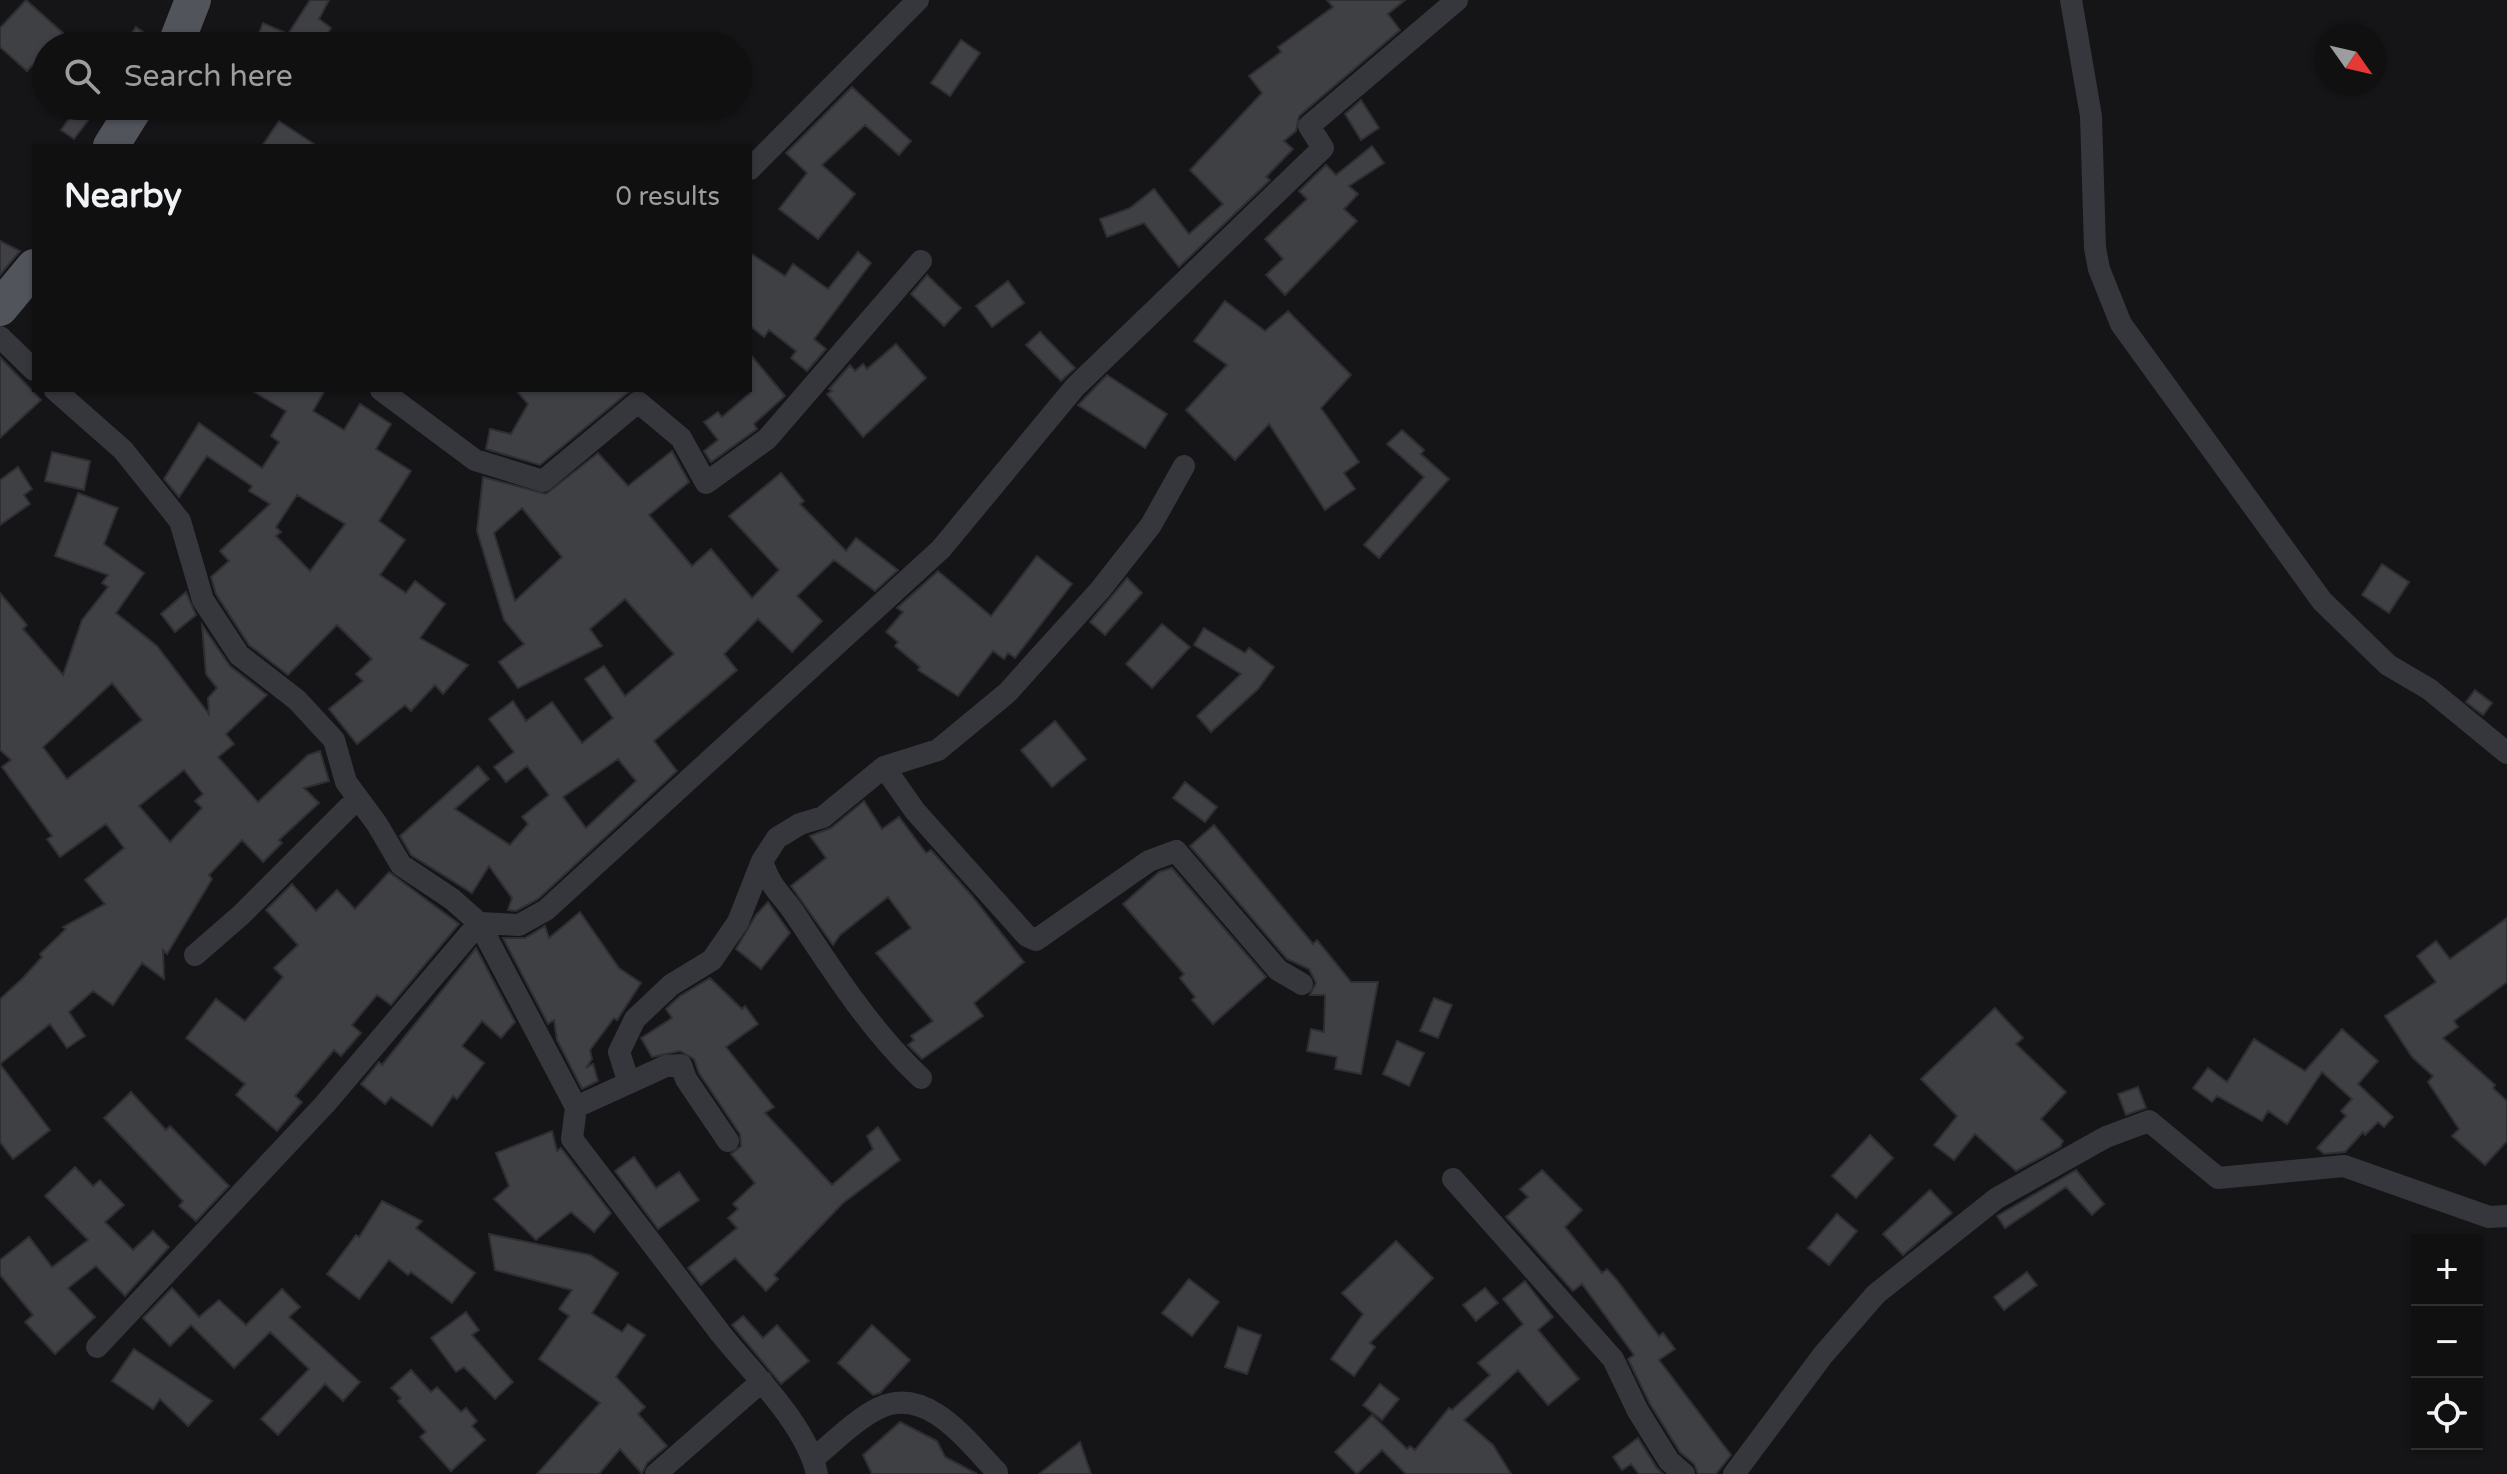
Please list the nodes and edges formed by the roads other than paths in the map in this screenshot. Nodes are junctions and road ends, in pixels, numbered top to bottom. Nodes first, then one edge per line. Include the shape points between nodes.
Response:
1 (193, 0) edge
2 (918, 0) edge
3 (1457, 0) edge
4 (2071, 0) edge
5 (180, 32) edge
6 (127, 120) edge
7 (112, 144) edge
8 (752, 167) edge
9 (921, 261) dead end
10 (32, 269) edge
11 (0, 308) edge
12 (0, 337) edge
13 (32, 368) edge
14 (57, 392) edge
15 (384, 392) edge
16 (1184, 466) dead end
17 (2507, 753) edge
18 (884, 767) junction
19 (357, 799) junction
20 (762, 861) junction
21 (479, 923) junction
22 (195, 955) dead end
23 (1302, 984) dead end
24 (921, 1078) dead end
25 (629, 1083) junction
26 (576, 1107) junction
27 (728, 1141) dead end
28 (1453, 1179) dead end
29 (2507, 1216) edge
30 (97, 1347) dead end
31 (762, 1381) junction
32 (816, 1466) edge
33 (997, 1472) dead end
34 (656, 1474) edge
35 (1684, 1474) edge
36 (1734, 1474) edge

1 - 5 main road
2 - 8 street
3 - 21 street via 1309,126 1323,148 1075,387 941,549 546,910 519,925
4 - 17 street via 2091,116 2095,248 2121,324 2322,601 2388,665 2429,689
6 - 7 main road
9 - 15 street via 767,439 706,483 681,438 638,402 543,481 475,460
10 - 11 main road
12 - 13 street
14 - 19 street via 123,450 180,521 203,600 239,655 297,700 334,740 346,782
16 - 18 street via 1142,536 1100,590 1007,693 938,750
18 - 20 street via 823,817 777,838
18 - 23 street via 915,811 1027,936 1045,936 1149,861 1176,851 1278,970
19 - 21 street via 401,865
19 - 22 street
20 - 24 street via 771,888 898,1057
20 - 25 street via 738,922 712,960 671,985 635,1019 619,1052
21 - 26 street
21 - 30 street via 325,1104
25 - 26 street
25 - 27 street via 681,1065
26 - 31 street via 572,1139
28 - 35 street via 1613,1359 1638,1411 1669,1461
29 - 36 street via 2489,1217 2344,1166 2218,1178 2149,1121 2106,1137 1997,1198 1876,1294
31 - 32 street
31 - 34 street
32 - 33 street via 876,1409 897,1401 916,1403 945,1419

